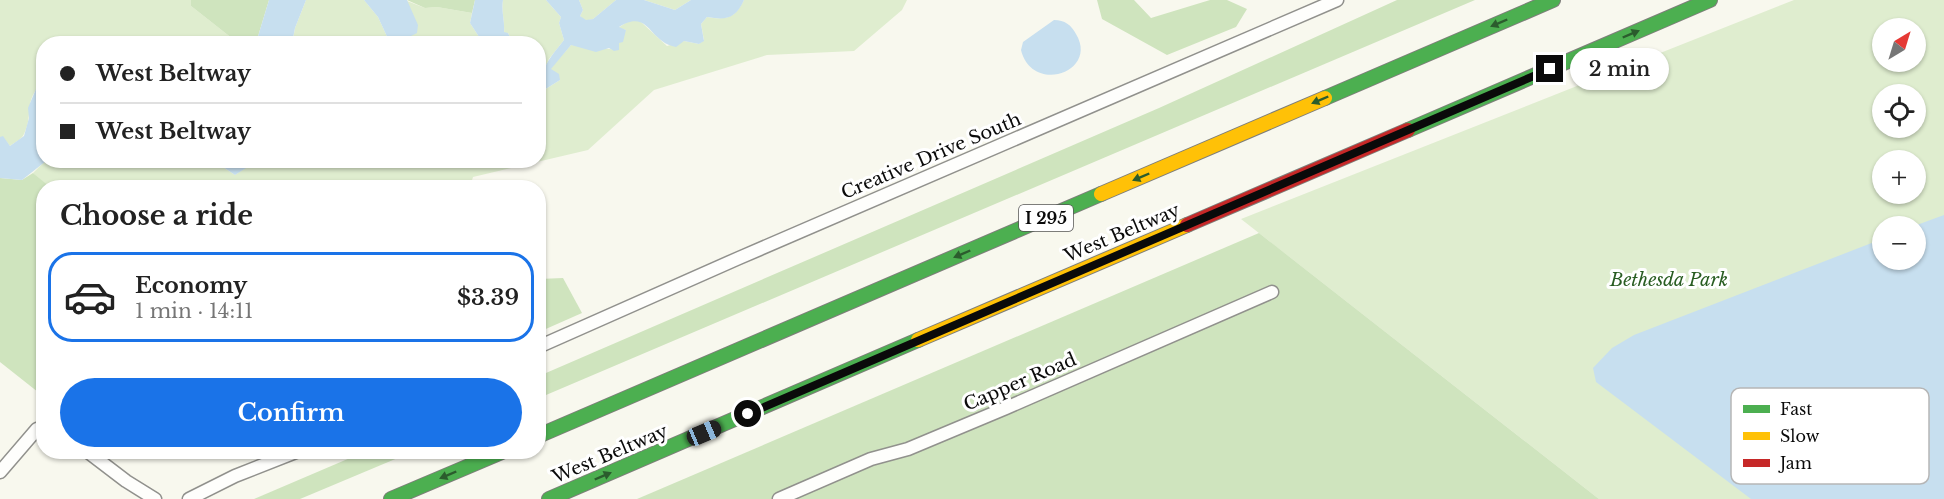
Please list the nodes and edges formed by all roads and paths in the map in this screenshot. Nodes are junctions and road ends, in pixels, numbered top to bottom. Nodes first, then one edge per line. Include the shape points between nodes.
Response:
1 (1337, 0) edge
2 (1553, 0) edge
3 (1710, 0) edge
4 (1272, 292) dead end
5 (546, 343) edge
6 (36, 430) edge
7 (546, 433) edge
8 (97, 459) edge
9 (278, 459) edge
10 (485, 459) edge
11 (0, 472) edge
12 (155, 499) edge
13 (189, 499) edge
14 (391, 499) edge
15 (549, 499) edge
16 (779, 499) edge

1 - 5 street, Creative Drive South
2 -> 7 highway, I 295
15 -> 3 highway, West Beltway
4 - 16 street, Capper Road via 1006,408
6 - 11 street
8 - 12 street
9 - 13 street
10 -> 14 highway

